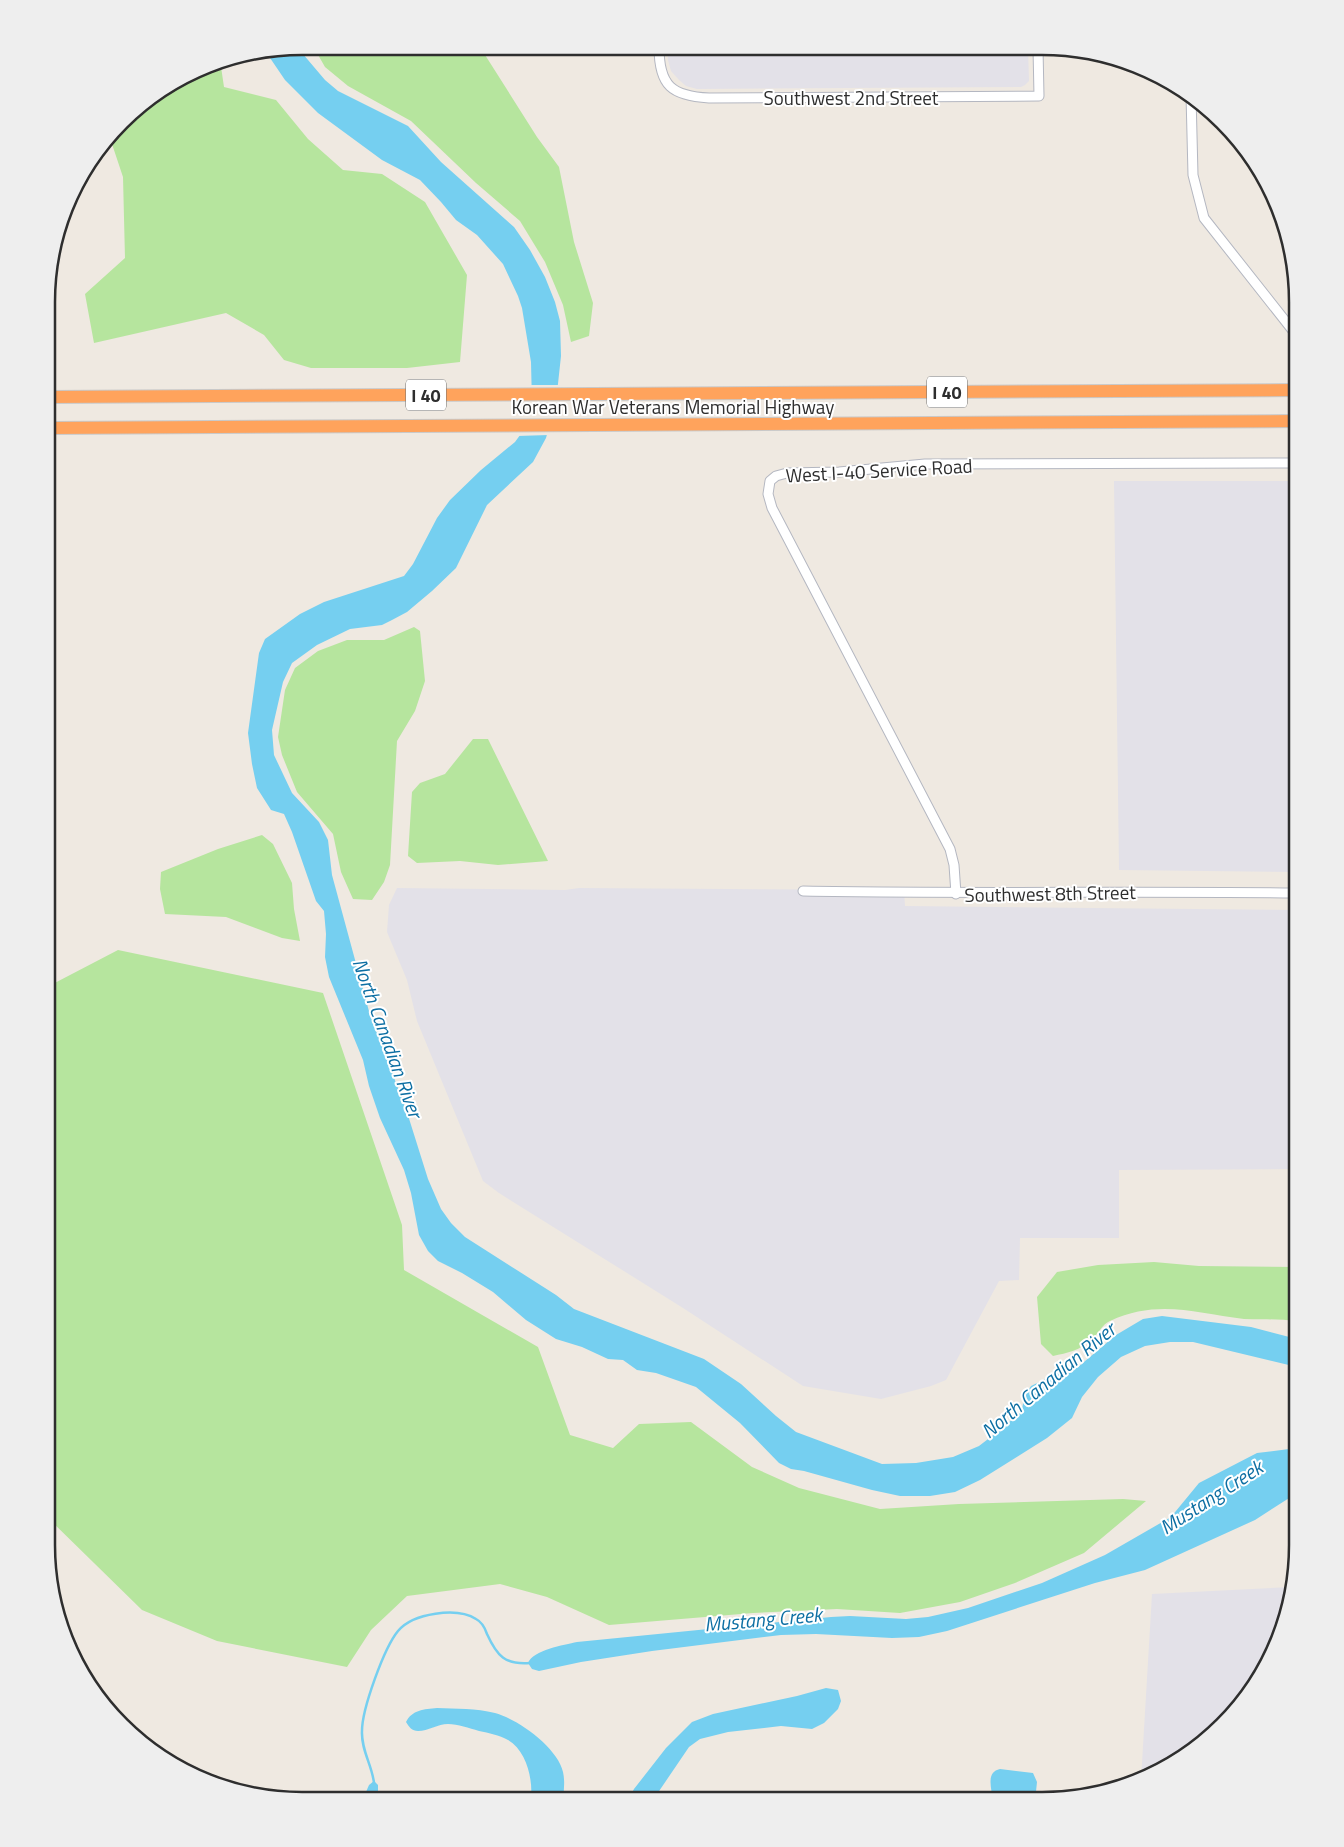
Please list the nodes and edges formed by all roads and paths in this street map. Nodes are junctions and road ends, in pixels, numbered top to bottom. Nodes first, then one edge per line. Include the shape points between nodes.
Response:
1 (660, 55) edge
2 (1038, 55) edge
3 (1191, 105) edge
4 (1289, 324) edge
5 (1289, 390) edge
6 (55, 397) edge
7 (1289, 421) edge
8 (55, 428) edge
9 (1289, 463) edge
10 (803, 891) dead end
11 (1289, 893) edge
12 (956, 894) junction

1 - 2 street, Southwest 2nd Street via 662,72 675,92 708,98 1039,96
3 - 4 street via 1193,175 1204,218
5 - 6 highway, Korean War Veterans Memorial Highway / I 40
7 - 8 highway, Korean War Veterans Memorial Highway / I 40
9 - 12 street, West I-40 Service Road via 925,464 787,473 770,481 768,494 772,508 950,849
10 - 12 street, Southwest 8th Street
11 - 12 street, Southwest 8th Street via 1083,891

